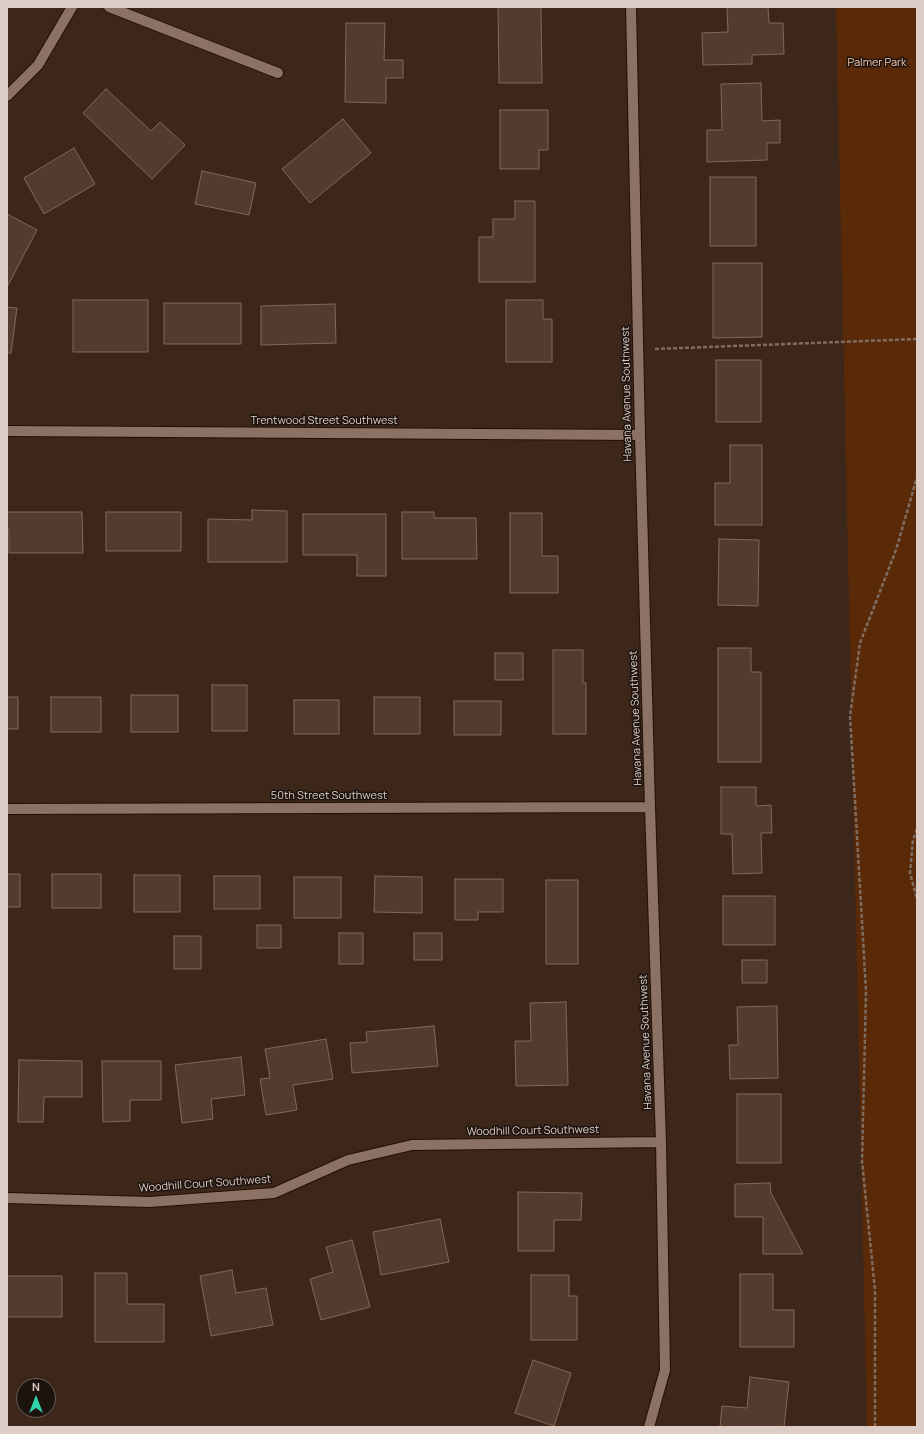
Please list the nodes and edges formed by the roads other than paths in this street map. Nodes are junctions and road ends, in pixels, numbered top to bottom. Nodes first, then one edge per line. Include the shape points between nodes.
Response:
1 (72, 7) edge
2 (109, 7) edge
3 (631, 7) edge
4 (278, 73) dead end
5 (7, 96) edge
6 (7, 431) edge
7 (640, 435) junction
8 (650, 808) junction
9 (7, 809) edge
10 (661, 1142) junction
11 (7, 1198) edge
12 (649, 1427) edge

1 - 5 street via 38,66
2 - 4 street
3 - 7 street, Havana Avenue Southwest
6 - 7 street, Trentwood Street Southwest
7 - 8 street, Havana Avenue Southwest
8 - 9 street, 50th Street Southwest
8 - 10 street, Havana Avenue Southwest
10 - 11 street, Woodhill Court Southwest via 412,1145 348,1160 274,1193 149,1202
10 - 12 street, Havana Avenue Southwest via 665,1370

